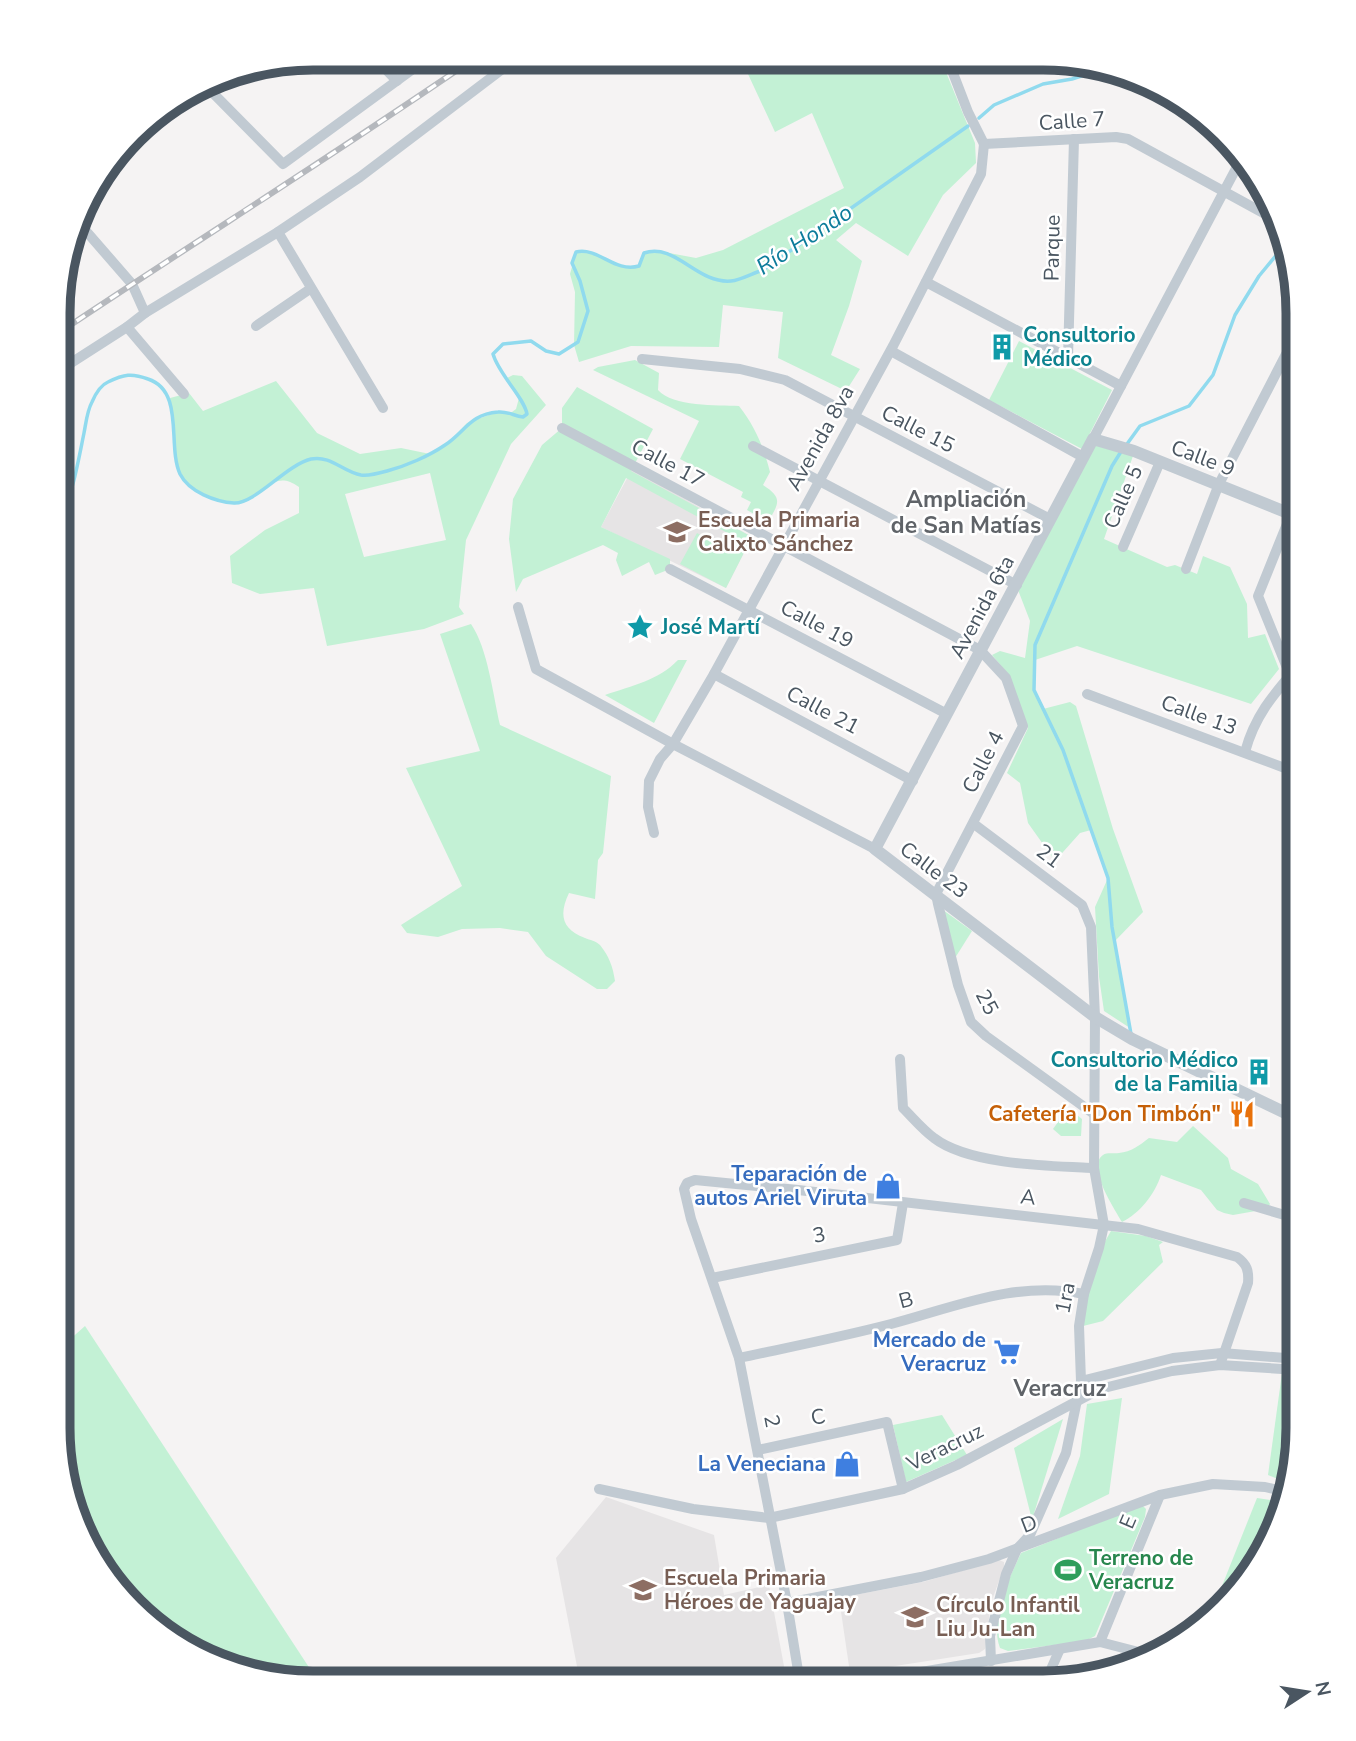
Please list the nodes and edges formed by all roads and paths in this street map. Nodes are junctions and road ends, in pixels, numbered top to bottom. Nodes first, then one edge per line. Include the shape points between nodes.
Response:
1 (386, 70) edge
2 (412, 70) edge
3 (501, 70) edge
4 (952, 70) edge
5 (397, 81) junction
6 (213, 93) edge
7 (1074, 139) junction
8 (984, 144) junction
9 (1237, 167) edge
10 (1224, 190) junction
11 (1263, 213) edge
12 (85, 230) edge
13 (278, 232) junction
14 (926, 282) junction
15 (310, 289) junction
16 (145, 313) junction
17 (256, 326) dead end
18 (127, 327) junction
19 (891, 351) junction
20 (1286, 354) edge
21 (1068, 358) junction
22 (642, 359) dead end
23 (70, 364) edge
24 (1121, 386) junction
25 (184, 394) dead end
26 (383, 408) dead end
27 (853, 417) junction
28 (562, 428) dead end
29 (1093, 439) junction
30 (753, 446) dead end
31 (1083, 457) junction
32 (1160, 462) junction
33 (818, 481) junction
34 (1219, 484) junction
35 (1286, 512) edge
36 (1050, 519) junction
37 (1286, 533) edge
38 (783, 546) junction
39 (1123, 547) dead end
40 (670, 569) dead end
41 (1185, 569) dead end
42 (1017, 585) junction
43 (518, 607) dead end
44 (750, 610) junction
45 (980, 650) junction
46 (1286, 664) edge
47 (715, 674) junction
48 (1286, 680) edge
49 (1087, 694) dead end
50 (947, 714) junction
51 (673, 744) junction
52 (1245, 752) junction
53 (1286, 768) edge
54 (913, 780) junction
55 (974, 824) junction
56 (654, 833) dead end
57 (876, 849) junction
58 (936, 894) junction
59 (1091, 927) joint
60 (1095, 1017) junction
61 (900, 1059) dead end
62 (1285, 1113) edge
63 (1094, 1114) junction
64 (1094, 1168) junction
65 (695, 1180) joint
66 (903, 1203) junction
67 (1244, 1203) dead end
68 (1285, 1215) edge
69 (1104, 1224) junction
70 (712, 1278) junction
71 (1084, 1294) junction
72 (1223, 1353) junction
73 (739, 1358) junction
74 (1285, 1358) edge
75 (1220, 1365) junction
76 (1285, 1369) edge
77 (1081, 1381) junction
78 (1078, 1399) junction
79 (758, 1450) junction
80 (599, 1489) dead end
81 (902, 1489) junction
82 (1277, 1490) edge
83 (1160, 1495) junction
84 (769, 1518) junction
85 (1017, 1549) junction
86 (787, 1603) junction
87 (1100, 1642) junction
88 (1059, 1651) junction
89 (1137, 1652) edge
90 (990, 1661) junction
91 (798, 1670) edge
92 (945, 1670) edge
93 (1051, 1670) edge

1 - 5 street
2 - 5 street
3 - 13 street via 360,177
4 - 8 street
5 - 6 street via 283,164
7 - 8 street, Calle 7
7 - 10 street, Calle 7 via 1128,139
7 - 21 street, Parque
8 - 14 street, Avenida 8va via 981,174
9 - 10 street, Avenida 6ta
10 - 11 street, Calle 7
10 - 24 street, Avenida 6ta
12 - 16 street via 132,284
13 - 15 street
13 - 16 street
14 - 19 street, Avenida 8va
14 - 21 street
15 - 17 street
15 - 26 street
16 - 18 street
18 - 23 street
18 - 25 street
19 - 27 street, Avenida 8va
19 - 31 street
20 - 34 street
21 - 24 street
22 - 27 street, Calle 15 via 759,372 808,391
24 - 29 street, Avenida 6ta
27 - 33 street, Avenida 8va
27 - 36 street, Calle 15
28 - 38 street, Calle 17
29 - 31 street, Avenida 6ta
29 - 32 street, Calle 9
30 - 33 street
31 - 36 street, Avenida 6ta
32 - 34 street, Calle 9
32 - 39 street, Calle 5
33 - 38 street, Avenida 8va
33 - 42 street
34 - 35 street, Calle 9
34 - 41 street
36 - 42 street, Avenida 6ta
37 - 46 street via 1258,596
38 - 44 street, Avenida 8va
38 - 45 street, Calle 17
40 - 44 street, Calle 19
42 - 45 street, Avenida 6ta
43 - 51 street, Calle 23 via 536,669
44 - 47 street, Avenida 8va
44 - 50 street, Calle 19
45 - 50 street, Avenida 6ta
45 - 55 street, Calle 4 via 1006,678 1023,726
47 - 51 street, Avenida 8va
47 - 54 street, Calle 21
48 - 52 street via 1251,728
49 - 52 street, Calle 13
50 - 54 street, Avenida 6ta
51 - 56 street, Avenida 8va via 649,781
51 - 57 street, Calle 23
52 - 53 street, Calle 13
54 - 57 street, Avenida 6ta
55 - 58 street, Calle 4
55 - 59 street, 21 via 1082,905
57 - 58 street, Calle 23
58 - 60 street, Calle 23
58 - 63 street, 25 via 951,964 971,1022
59 - 60 street, 1ra
60 - 62 street, Calle 23
60 - 63 street, 1ra
61 - 64 street via 903,1108 935,1139 972,1156
63 - 64 street, 1ra
64 - 69 street, 1ra
65 - 66 street, A
65 - 70 street, 2 via 684,1189
66 - 69 street, A
66 - 70 street, 3 via 897,1240
67 - 68 street
69 - 71 street, 1ra
69 - 72 street, A via 1169,1236 1244,1262 1248,1283
70 - 73 street, 2
71 - 73 street, B via 1060,1290 995,1294
71 - 77 street, 1ra via 1079,1326
72 - 74 street
72 - 75 street, A
72 - 77 street via 1173,1358
73 - 79 street, 2
75 - 76 street, Veracruz
75 - 78 street, Veracruz via 1159,1374
77 - 78 street, 1ra
78 - 81 street, Veracruz
78 - 85 street, 1ra via 1066,1453 1030,1535
79 - 81 street, C via 887,1422
79 - 84 street, 2
80 - 84 street, Veracruz via 693,1509
81 - 84 street, Veracruz
82 - 83 street, D via 1213,1484
83 - 85 street, D
83 - 87 street, E
84 - 86 street, 2
85 - 86 street, D via 921,1577
85 - 90 street, 1ra via 996,1610
86 - 91 street, 2
87 - 88 street
87 - 89 street
88 - 90 street
88 - 93 street
90 - 92 street

